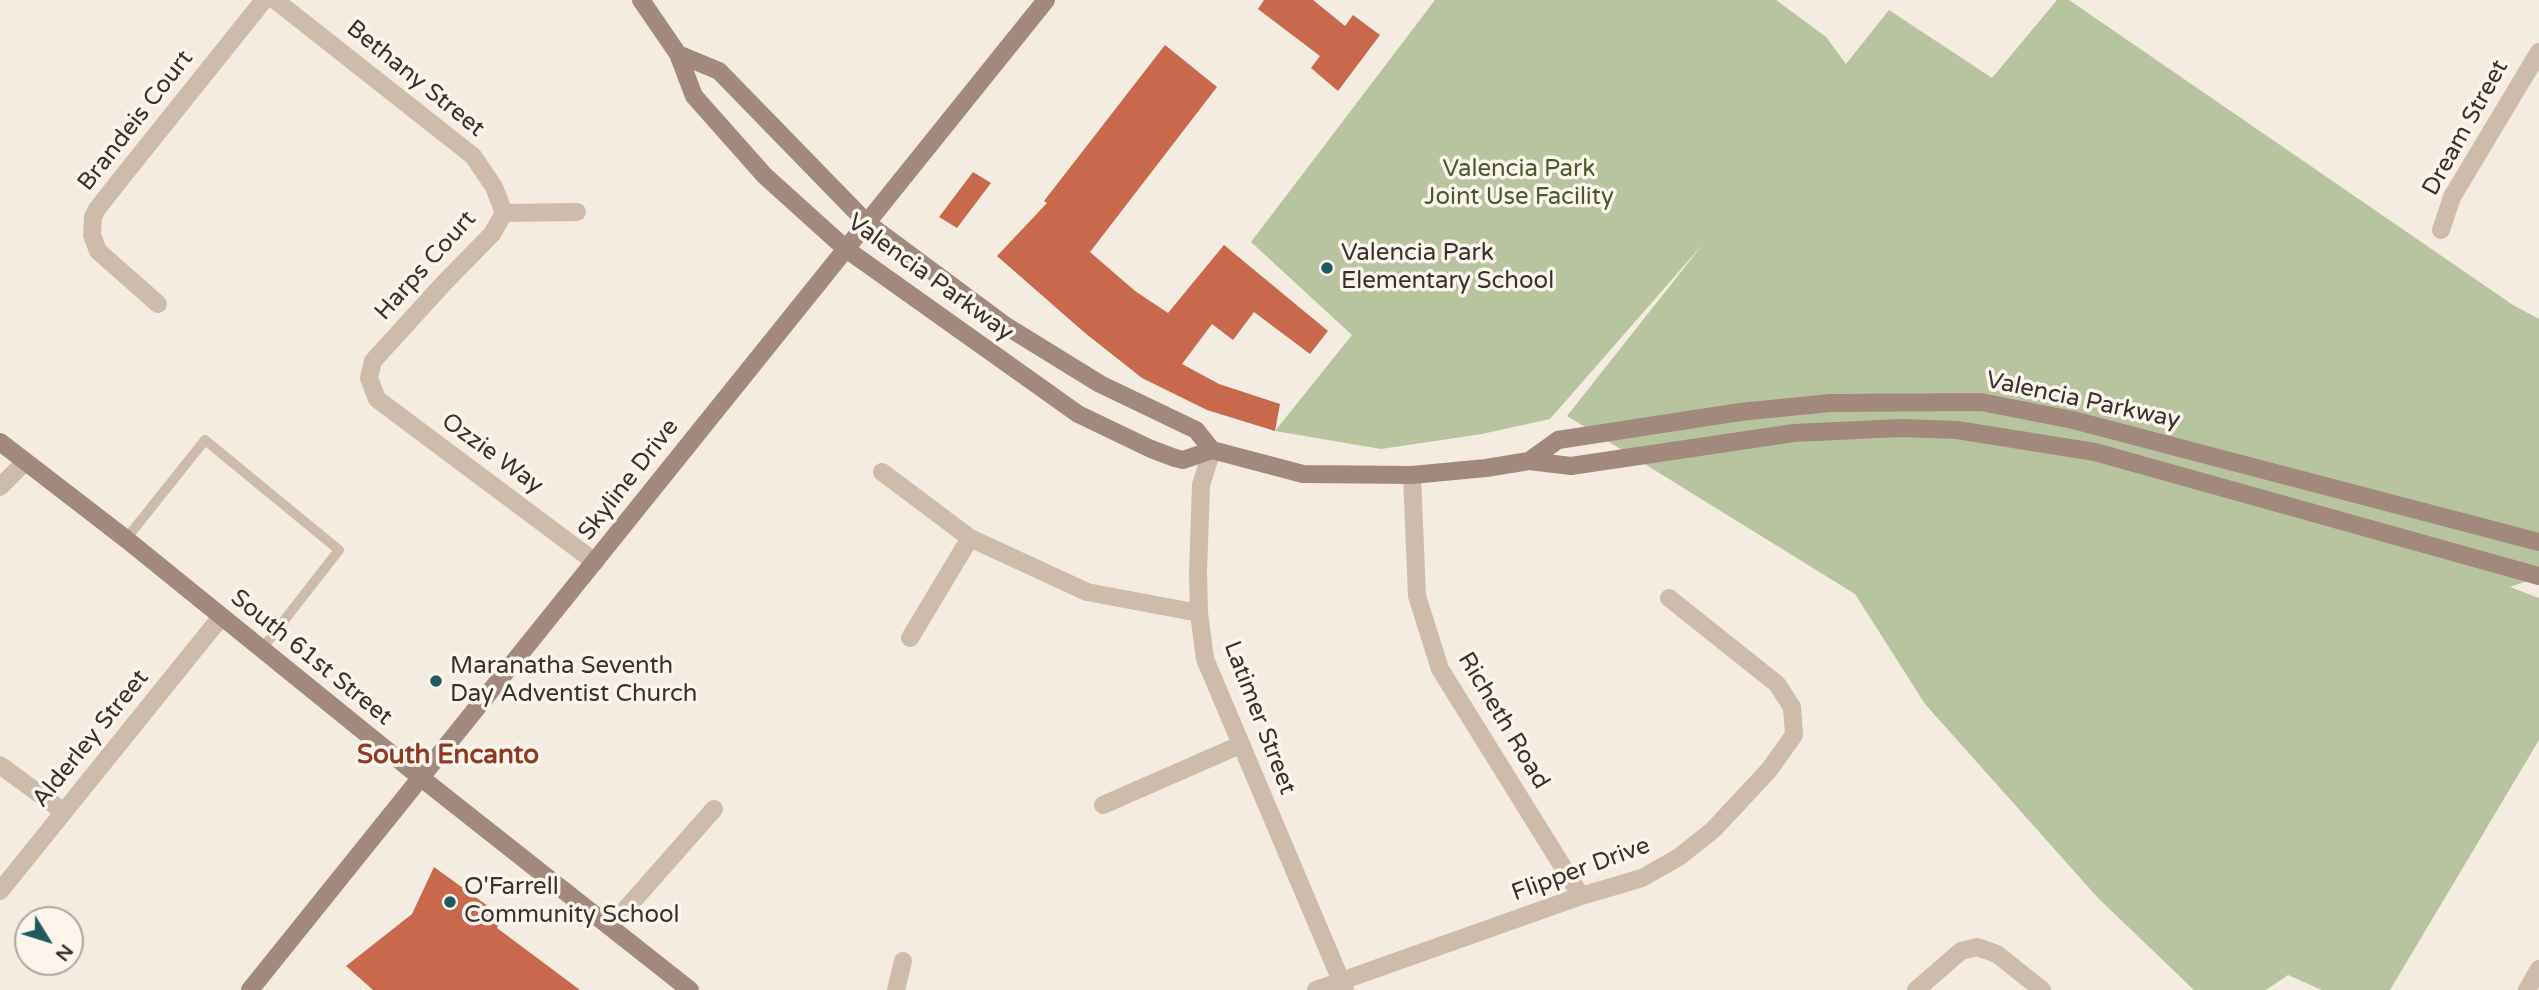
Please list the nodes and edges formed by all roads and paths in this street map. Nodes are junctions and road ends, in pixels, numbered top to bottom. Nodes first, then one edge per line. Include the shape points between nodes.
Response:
1 (264, 0) edge
2 (275, 0) edge
3 (641, 0) edge
4 (1046, 0) edge
5 (2539, 52) edge
6 (678, 54) junction
7 (577, 212) dead end
8 (504, 213) junction
9 (867, 223) junction
10 (2441, 230) dead end
11 (846, 249) junction
12 (158, 304) dead end
13 (369, 378) joint
14 (0, 442) edge
15 (1212, 450) junction
16 (1529, 461) junction
17 (25, 462) junction
18 (882, 472) dead end
19 (1412, 475) junction
20 (0, 487) edge
21 (970, 538) junction
22 (126, 539) junction
23 (2539, 542) edge
24 (595, 562) junction
25 (2539, 576) edge
26 (1670, 598) dead end
27 (1199, 613) junction
28 (221, 617) junction
29 (910, 638) dead end
30 (261, 650) junction
31 (1240, 745) junction
32 (0, 765) edge
33 (420, 777) junction
34 (1103, 805) dead end
35 (714, 808) dead end
36 (64, 812) junction
37 (0, 891) edge
38 (1581, 896) junction
39 (610, 927) junction
40 (903, 961) dead end
41 (2539, 969) edge
42 (1343, 986) edge
43 (250, 990) edge
44 (690, 990) edge
45 (896, 990) edge
46 (1316, 990) edge
47 (1916, 990) edge
48 (2042, 990) edge
49 (2527, 990) edge

1 - 12 street, Brandeis Court via 93,217 92,235 98,251
2 - 8 street, Bethany Street via 473,156 494,187
3 - 6 main road, Valencia Parkway
4 - 9 main road, Skyline Drive
5 - 10 street, Dream Street via 2452,197
6 - 9 main road, Valencia Parkway via 719,71
6 - 11 main road, Valencia Parkway via 694,96 765,176
7 - 8 street, Harps Court
8 - 13 street, Harps Court via 492,234 373,361
9 - 11 main road, Skyline Drive
9 - 15 main road, Valencia Parkway via 1006,326 1100,384 1196,430
11 - 15 main road, Valencia Parkway via 1078,414 1175,458 1183,460
11 - 24 main road, Skyline Drive
13 - 24 street, Ozzie Way via 377,399
14 - 17 main road, South 61st Street
15 - 19 main road, Valencia Parkway via 1303,474
15 - 27 street, Latimer Street via 1201,485
16 - 19 main road, Valencia Parkway
16 - 23 main road, Valencia Parkway via 1558,440 1740,412 1830,403 1981,402 2073,420
16 - 25 main road, Valencia Parkway via 1571,466 1794,433 1957,430 2095,452
17 - 20 street
17 - 22 main road, South 61st Street
18 - 21 street
19 - 38 street, Richeth Road via 1418,596 1440,669
21 - 27 street via 1087,592
21 - 29 street
22 - 28 main road, South 61st Street
22 - 30 lane via 205,440 339,550
24 - 33 main road, Skyline Drive
26 - 38 street, Flipper Drive via 1777,684 1792,707 1794,735 1713,830 1679,858 1642,878
27 - 31 street, Latimer Street via 1205,659
28 - 30 main road, South 61st Street
28 - 36 street, Alderley Street
30 - 33 main road, South 61st Street
31 - 34 street
31 - 42 street, Latimer Street
32 - 36 street
33 - 39 main road, South 61st Street
33 - 43 main road, Skyline Drive
35 - 39 street
36 - 37 street, Alderley Street
38 - 42 street, Flipper Drive
39 - 44 main road, South 61st Street
40 - 45 street
41 - 49 street
42 - 46 street, Flipper Drive
47 - 48 street via 1961,951 1978,947 1997,954

